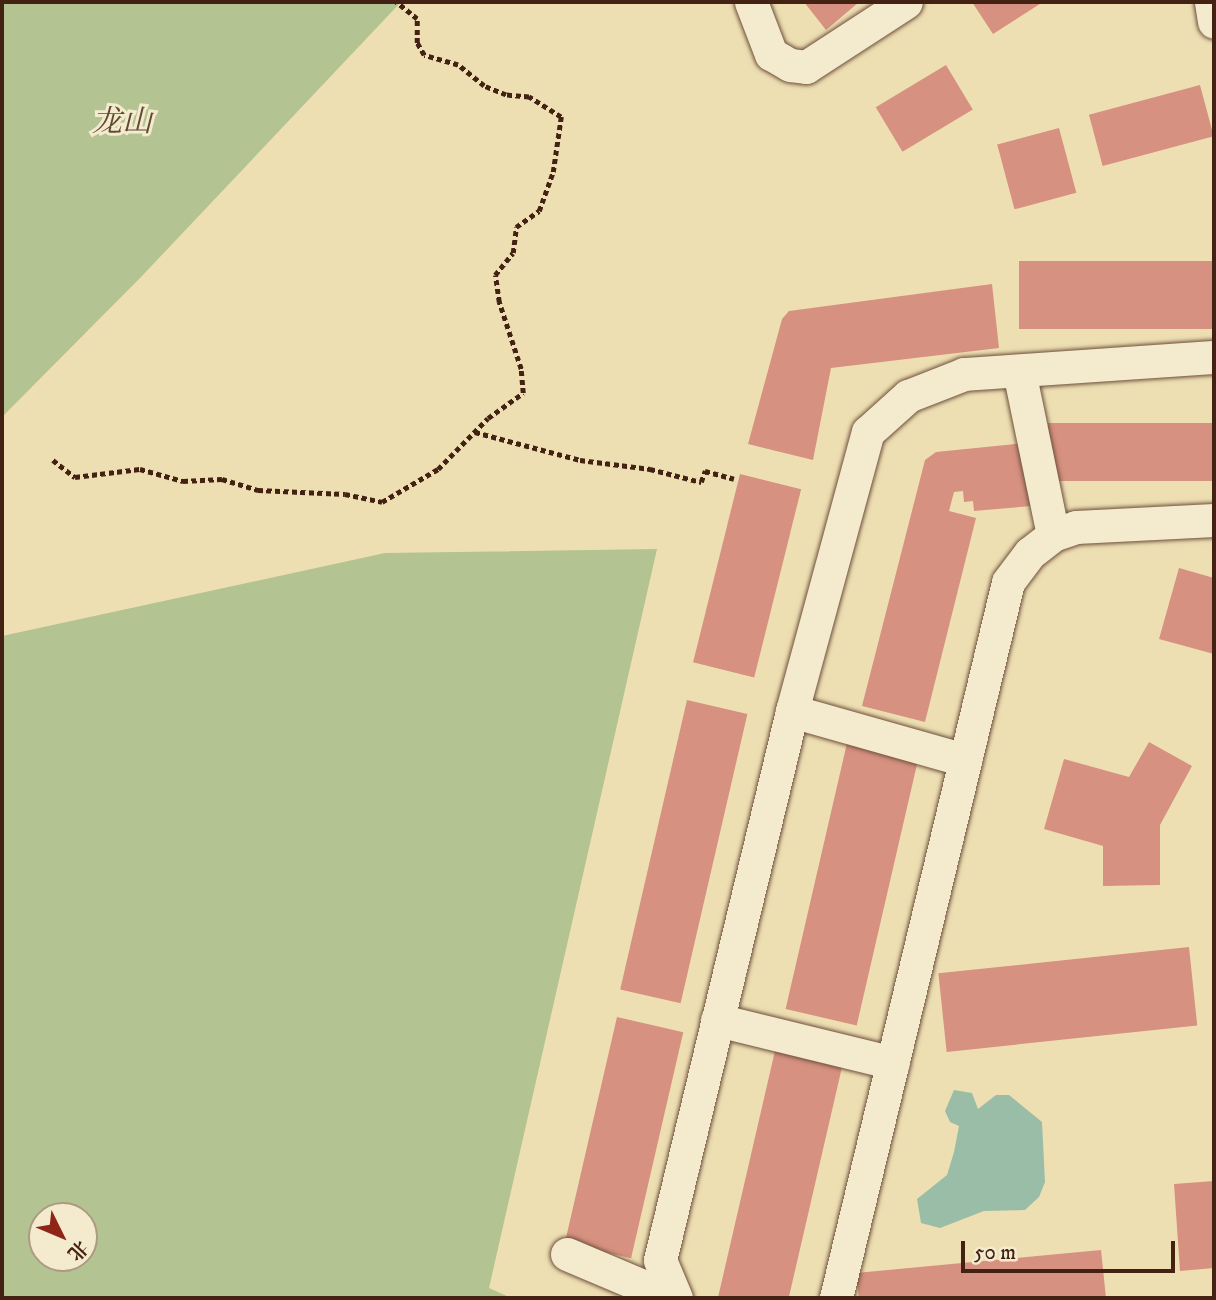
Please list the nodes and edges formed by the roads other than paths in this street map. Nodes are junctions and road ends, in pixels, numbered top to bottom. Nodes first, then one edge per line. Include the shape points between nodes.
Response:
1 (751, 2) edge
2 (906, 2) edge
3 (1211, 2) edge
4 (1214, 22) edge
5 (1214, 357) edge
6 (1019, 371) junction
7 (1214, 520) edge
8 (1053, 536) junction
9 (792, 711) junction
10 (965, 760) junction
11 (717, 1020) junction
12 (892, 1063) junction
13 (567, 1254) dead end
14 (673, 1298) edge
15 (836, 1298) edge

1 - 2 street via 771,54 790,65 806,67
3 - 4 street
5 - 6 street
6 - 8 street
6 - 9 street via 964,374 908,396 869,432
7 - 8 street via 1076,527
8 - 10 street via 1030,553 1008,582
9 - 10 street
9 - 11 street
10 - 12 street
11 - 12 street
11 - 14 street via 660,1261
12 - 15 street
13 - 14 street

